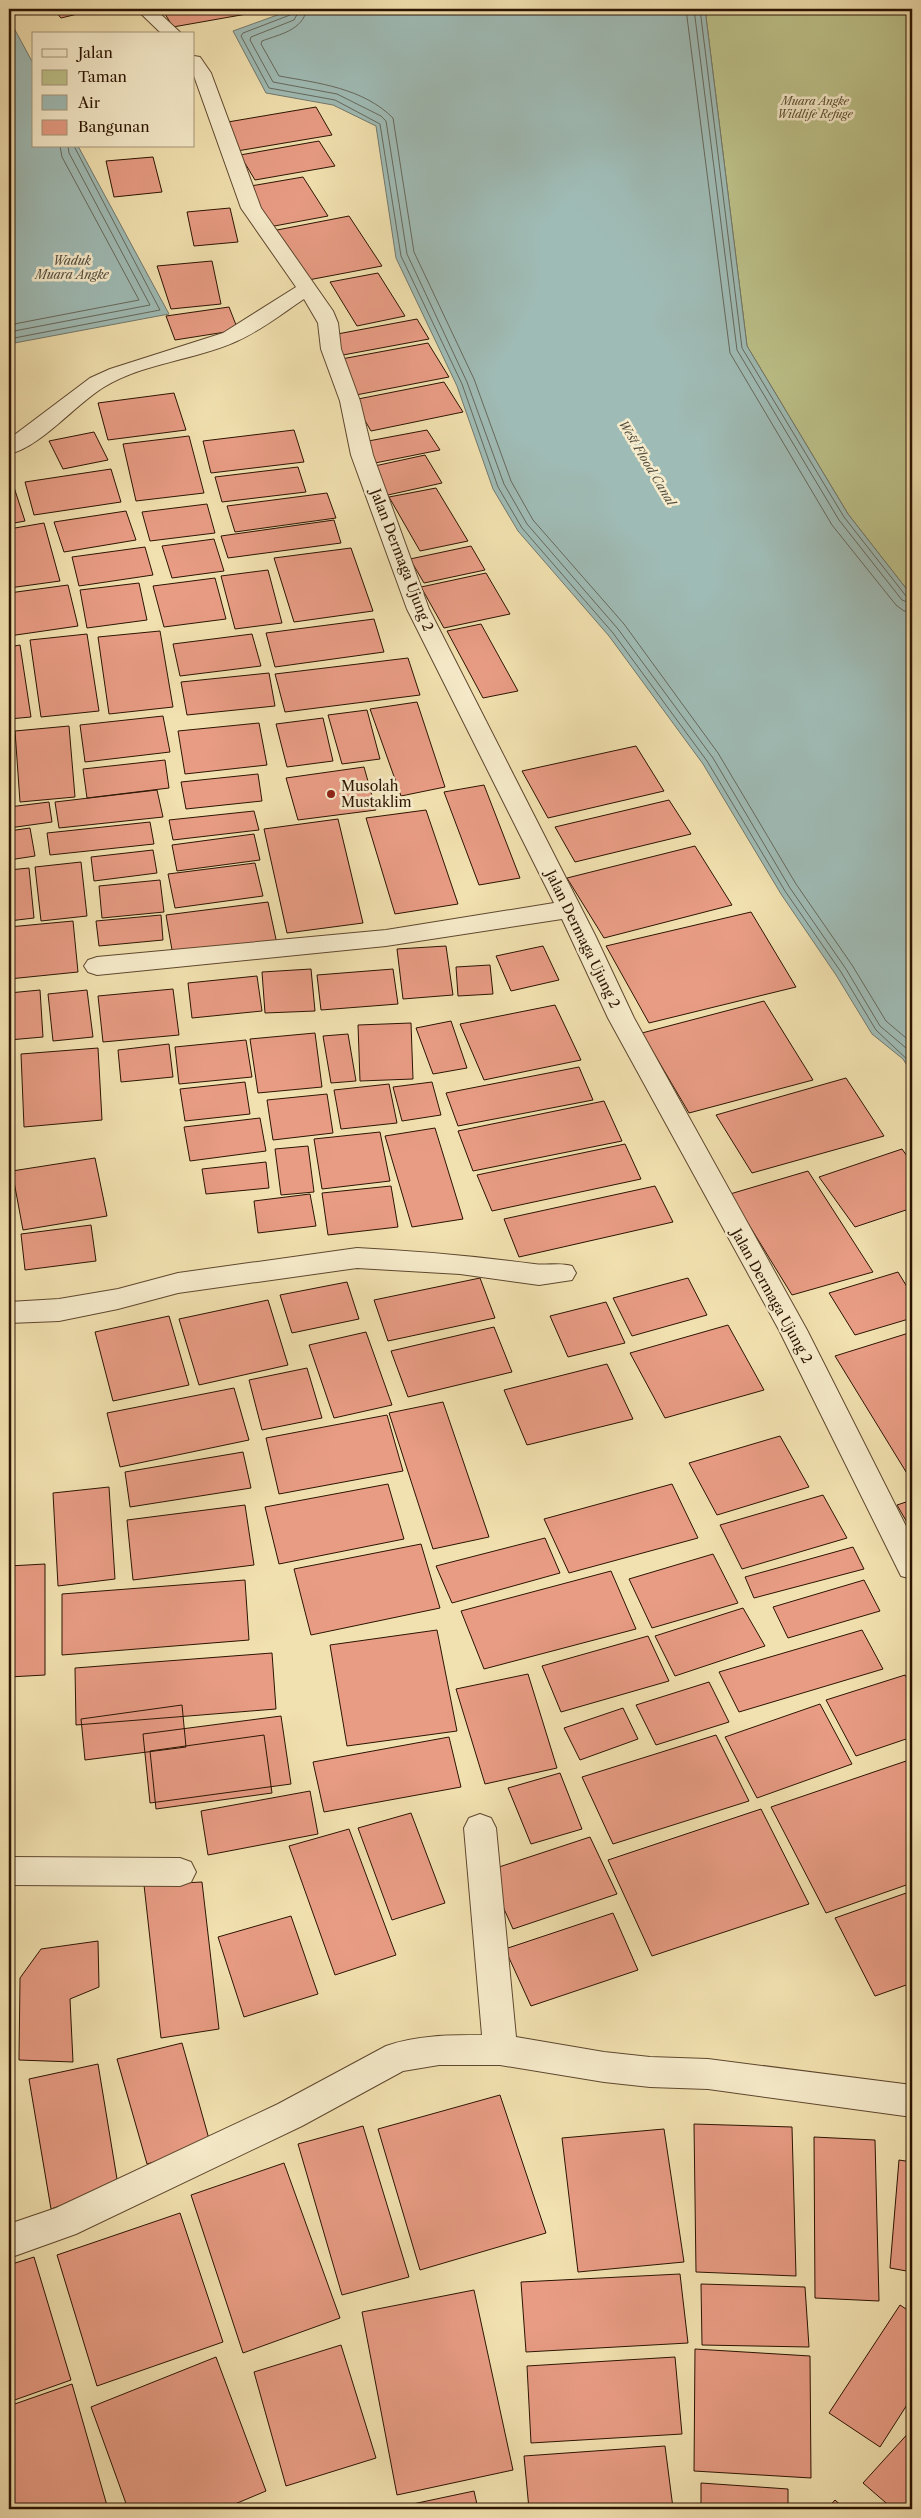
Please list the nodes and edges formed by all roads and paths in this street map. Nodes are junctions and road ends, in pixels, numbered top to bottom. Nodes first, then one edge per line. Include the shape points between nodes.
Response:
1 (145, 9) edge
2 (171, 32) edge
3 (195, 63) edge
4 (306, 289) junction
5 (9, 448) edge
6 (570, 909) junction
7 (97, 966) dead end
8 (562, 1273) dead end
9 (9, 1313) edge
10 (912, 1567) edge
11 (480, 1828) dead end
12 (9, 1871) edge
13 (180, 1872) dead end
14 (500, 2050) junction
15 (912, 2101) edge
16 (9, 2241) edge

1 - 2 street
3 - 4 street, Jalan Dermaga Ujung 2 via 211,96 251,208
4 - 5 street via 230,337 97,382
4 - 6 street, Jalan Dermaga Ujung 2 via 328,323 331,349 350,401 362,455 418,608
6 - 7 street via 386,938
6 - 10 street, Jalan Dermaga Ujung 2 via 621,1018 793,1330
8 - 9 street via 539,1275 460,1264 357,1258 178,1283 59,1310
11 - 14 street
12 - 13 street
14 - 15 street via 632,2070 708,2074
14 - 16 street via 438,2050 398,2057 290,2115 64,2222

